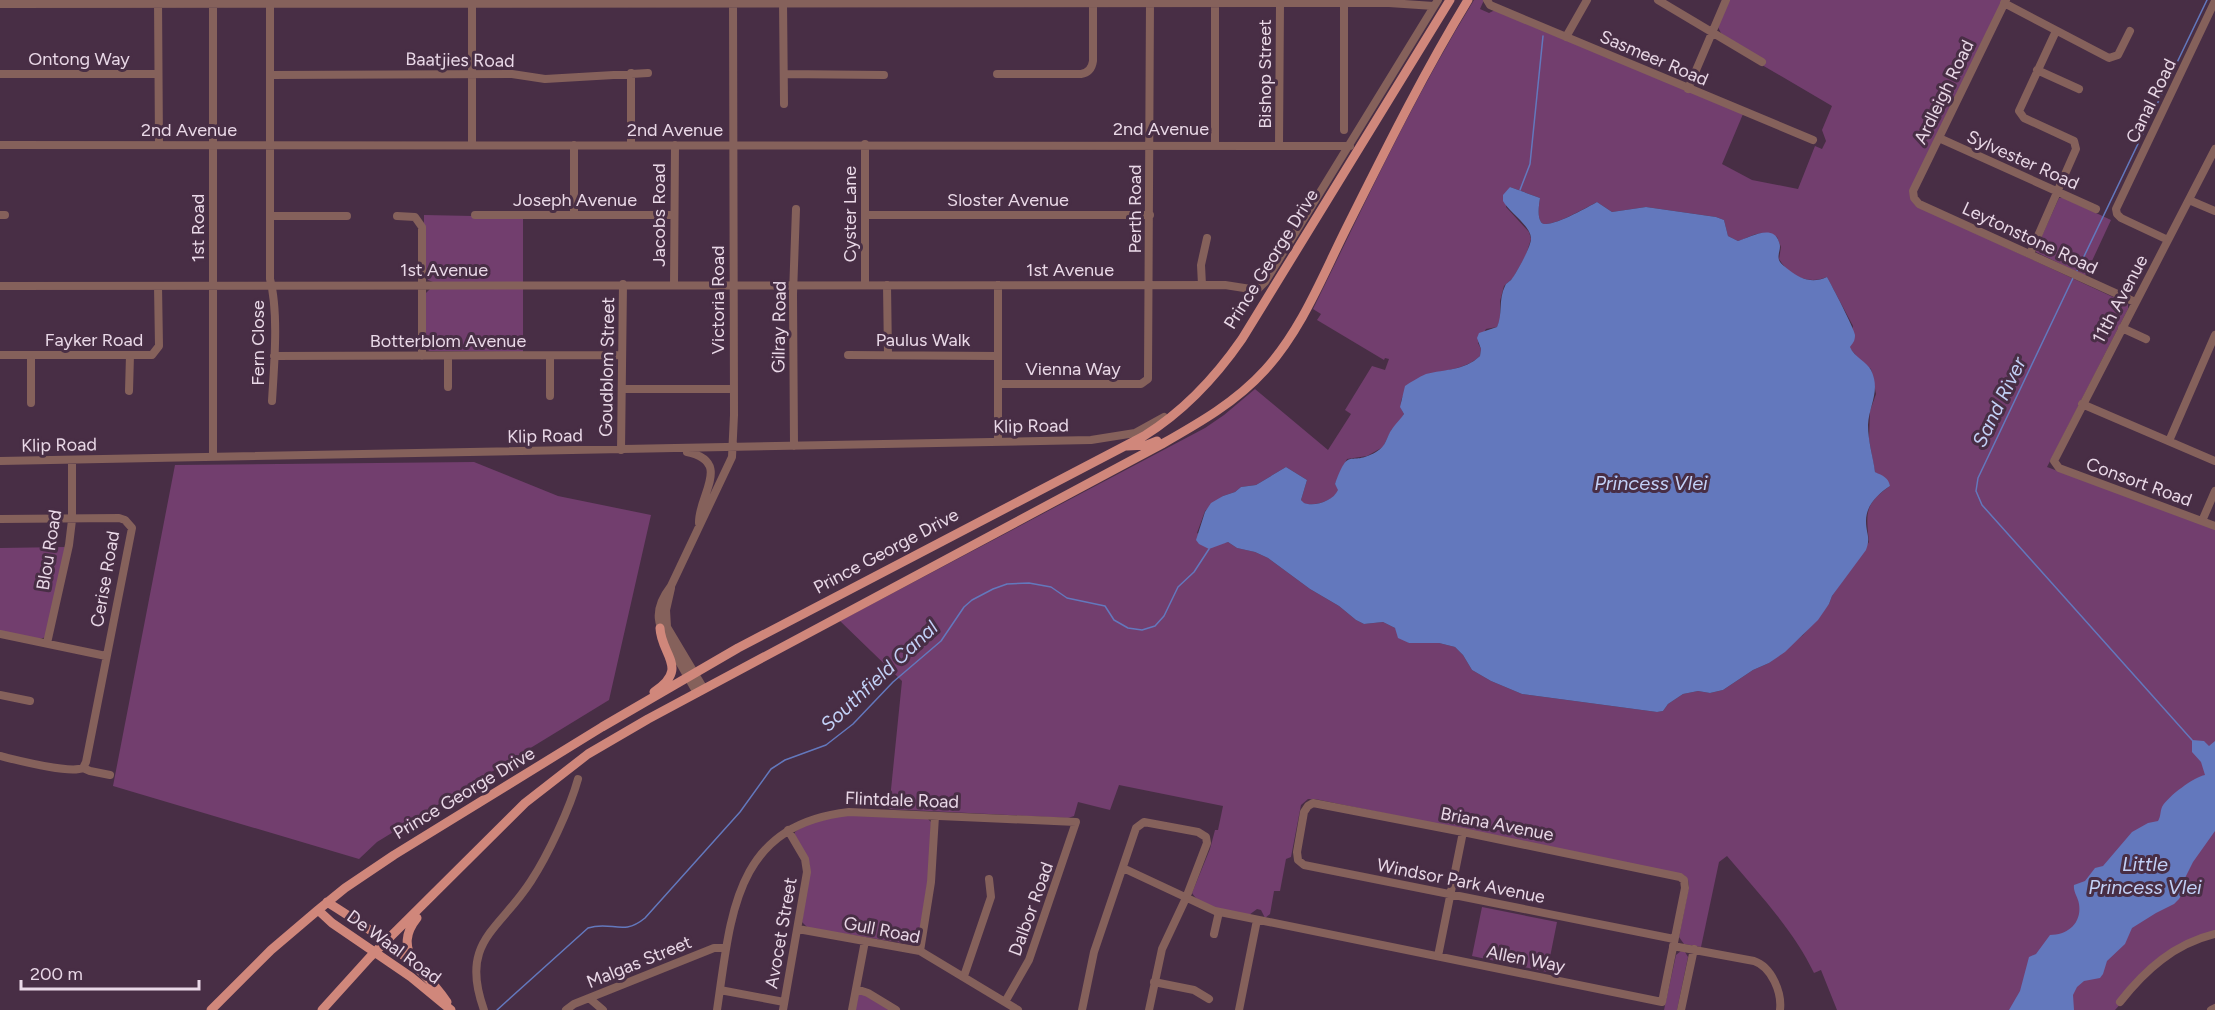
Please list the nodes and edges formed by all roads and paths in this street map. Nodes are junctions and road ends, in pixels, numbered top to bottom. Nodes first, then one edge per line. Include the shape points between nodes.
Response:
1 (1450, 0) edge
2 (1468, 0) edge
3 (1487, 0) edge
4 (1587, 0) edge
5 (1658, 0) edge
6 (1726, 0) edge
7 (2005, 1) edge
8 (2215, 1) edge
9 (158, 2) edge
10 (213, 2) edge
11 (270, 2) edge
12 (472, 2) edge
13 (733, 2) edge
14 (783, 2) edge
15 (1063, 2) edge
16 (1150, 2) edge
17 (1390, 2) edge
18 (1436, 3) edge
19 (0, 4) edge
20 (1093, 4) junction
21 (1215, 4) junction
22 (1280, 4) junction
23 (1344, 4) junction
24 (2056, 30) junction
25 (2130, 30) dead end
26 (1713, 32) junction
27 (1566, 37) junction
28 (1762, 62) dead end
29 (2037, 70) junction
30 (648, 73) dead end
31 (0, 74) edge
32 (158, 74) junction
33 (472, 74) junction
34 (631, 74) junction
35 (784, 74) junction
36 (998, 74) dead end
37 (271, 75) junction
38 (884, 75) dead end
39 (2079, 88) dead end
40 (1688, 89) junction
41 (784, 104) dead end
42 (1344, 130) dead end
43 (1939, 138) junction
44 (1812, 140) dead end
45 (865, 144) junction
46 (1149, 144) junction
47 (1215, 144) junction
48 (1279, 144) junction
49 (0, 145) edge
50 (159, 145) junction
51 (213, 145) junction
52 (270, 145) junction
53 (472, 145) junction
54 (573, 145) junction
55 (632, 145) junction
56 (675, 145) junction
57 (733, 145) junction
58 (1350, 146) junction
59 (2215, 149) edge
60 (2058, 192) junction
61 (1914, 198) joint
62 (2189, 200) junction
63 (796, 209) dead end
64 (2096, 209) dead end
65 (2215, 211) edge
66 (866, 214) junction
67 (1150, 214) junction
68 (475, 215) dead end
69 (574, 215) junction
70 (674, 215) junction
71 (270, 216) junction
72 (347, 216) dead end
73 (397, 216) dead end
74 (1207, 238) dead end
75 (2168, 240) junction
76 (2030, 254) junction
77 (623, 284) junction
78 (213, 285) junction
79 (272, 285) junction
80 (422, 285) junction
81 (674, 285) junction
82 (733, 285) junction
83 (795, 285) junction
84 (865, 285) junction
85 (887, 285) junction
86 (998, 285) junction
87 (1149, 285) junction
88 (1202, 285) junction
89 (0, 286) edge
90 (158, 286) junction
91 (2135, 302) junction
92 (2122, 328) junction
93 (2215, 334) edge
94 (2146, 339) dead end
95 (0, 355) edge
96 (31, 355) junction
97 (130, 355) junction
98 (848, 355) dead end
99 (888, 355) junction
100 (274, 356) junction
101 (422, 356) junction
102 (448, 356) junction
103 (550, 356) junction
104 (622, 356) junction
105 (998, 356) junction
106 (1147, 381) joint
107 (998, 384) junction
108 (448, 387) dead end
109 (622, 388) junction
110 (734, 389) junction
111 (129, 391) dead end
112 (550, 396) dead end
113 (272, 401) dead end
114 (31, 403) dead end
115 (2082, 404) junction
116 (1184, 406) junction
117 (1181, 433) junction
118 (1091, 440) junction
119 (2169, 441) junction
120 (998, 442) junction
121 (794, 446) junction
122 (1125, 446) junction
123 (733, 448) junction
124 (677, 449) junction
125 (621, 450) junction
126 (213, 457) junction
127 (72, 460) junction
128 (0, 461) edge
129 (2215, 461) edge
130 (2054, 464) joint
131 (2215, 491) edge
132 (0, 519) edge
133 (72, 520) junction
134 (2202, 521) junction
135 (699, 526) junction
136 (2215, 526) edge
137 (671, 586) junction
138 (660, 628) junction
139 (0, 634) edge
140 (48, 643) junction
141 (106, 656) junction
142 (691, 675) junction
143 (700, 691) junction
144 (0, 695) edge
145 (30, 701) dead end
146 (639, 705) junction
147 (0, 756) edge
148 (83, 768) junction
149 (110, 775) dead end
150 (578, 779) dead end
151 (1308, 806) joint
152 (935, 816) junction
153 (1076, 822) joint
154 (788, 831) junction
155 (1463, 832) junction
156 (1123, 868) junction
157 (1680, 877) joint
158 (989, 879) dead end
159 (1450, 895) junction
160 (1186, 898) junction
161 (327, 902) junction
162 (423, 906) junction
163 (318, 910) junction
164 (1219, 912) junction
165 (1257, 920) junction
166 (798, 929) junction
167 (1214, 934) dead end
168 (2215, 934) edge
169 (865, 941) junction
170 (386, 942) junction
171 (1674, 942) junction
172 (726, 948) junction
173 (1694, 949) junction
174 (920, 951) junction
175 (376, 952) junction
176 (1438, 956) junction
177 (419, 971) junction
178 (964, 976) junction
179 (1154, 982) junction
180 (856, 989) junction
181 (720, 990) junction
182 (590, 998) junction
183 (1209, 999) dead end
184 (1005, 1002) junction
185 (2120, 1002) dead end
186 (784, 1006) edge
187 (211, 1010) edge
188 (322, 1010) edge
189 (452, 1010) edge
190 (484, 1010) edge
191 (566, 1010) edge
192 (603, 1010) edge
193 (717, 1010) edge
194 (852, 1010) edge
195 (896, 1010) edge
196 (1018, 1010) edge
197 (1082, 1010) edge
198 (1149, 1010) edge
199 (1239, 1010) edge
200 (1681, 1010) edge
201 (1780, 1010) edge

1 - 116 main road, Prince George Drive via 1242,339
2 - 117 main road, Prince George Drive via 1413,95 1289,339 1247,388
3 - 27 street, Sasmeer Road
4 - 27 street
5 - 26 street
6 - 26 street
7 - 24 street
7 - 43 street, Ardleigh Road
8 - 75 street, Canal Road via 2116,207 2121,218
9 - 10 street
9 - 19 street
9 - 32 street
10 - 11 street
10 - 51 street, 1st Road
11 - 12 street
11 - 37 street, Fern Close
12 - 13 street
12 - 33 street
13 - 14 street
13 - 57 street, Victoria Road
14 - 15 street
14 - 35 street
15 - 20 street
16 - 20 street
16 - 21 street
16 - 46 street, Perth Road
17 - 18 street
17 - 23 street
18 - 58 street
20 - 36 street via 1093,61 1087,72
21 - 22 street
21 - 47 street
22 - 23 street
22 - 48 street, Bishop Street
23 - 42 street
24 - 25 street via 2112,58 2118,55
24 - 29 street
26 - 28 street
26 - 40 street
27 - 40 street, Sasmeer Road
29 - 39 street
29 - 60 street via 2019,113 2076,145
30 - 34 street, Baatjies Road
31 - 32 street, Ontong Way
32 - 50 street
33 - 34 street, Baatjies Road via 545,79
33 - 37 street, Baatjies Road
33 - 53 street
34 - 55 street
35 - 38 street
35 - 41 street
37 - 52 street, Fern Close
40 - 44 street, Sasmeer Road
43 - 60 street, Sylvester Road
43 - 61 street, Ardleigh Road via 1913,191
45 - 46 street, 2nd Avenue
45 - 57 street, 2nd Avenue
45 - 66 street, Cyster Lane
46 - 47 street, 2nd Avenue
46 - 67 street, Perth Road
47 - 48 street, 2nd Avenue
48 - 58 street, 2nd Avenue
49 - 50 street, 2nd Avenue
50 - 51 street, 2nd Avenue
51 - 52 street, 2nd Avenue
51 - 78 street, 1st Road
52 - 53 street, 2nd Avenue
52 - 71 street, Fern Close
53 - 54 street, 2nd Avenue
54 - 55 street, 2nd Avenue
54 - 69 street
55 - 56 street, 2nd Avenue
56 - 57 street, 2nd Avenue
56 - 70 street, Jacobs Road
57 - 82 street, Victoria Road
58 - 88 street, 1st Avenue via 1263,286 1251,290
59 - 62 street, 11th Avenue
60 - 64 street, Sylvester Road
60 - 76 street
61 - 76 street, Leytonstone Road via 1919,204
62 - 65 street
62 - 75 street, 11th Avenue
63 - 83 street, Gilray Road
66 - 67 street, Sloster Avenue
66 - 84 street, Cyster Lane
67 - 87 street, Perth Road
68 - 69 street, Joseph Avenue
69 - 70 street, Joseph Avenue
70 - 81 street, Jacobs Road
71 - 72 street
71 - 79 street, Fern Close
73 - 80 street via 415,217 422,227
74 - 88 street via 1201,265
75 - 91 street, 11th Avenue
76 - 91 street, Leytonstone Road
77 - 80 street, 1st Avenue
77 - 81 street, 1st Avenue
77 - 104 street, Goudblom Street
78 - 79 street, 1st Avenue
78 - 90 street, 1st Avenue
78 - 126 street, 1st Road
79 - 80 street, 1st Avenue
79 - 100 street, Fern Close
80 - 101 street
81 - 82 street, 1st Avenue
82 - 83 street, 1st Avenue
82 - 110 street, Victoria Road
83 - 84 street, 1st Avenue
83 - 121 street, Gilray Road
84 - 85 street, 1st Avenue
85 - 86 street, 1st Avenue
85 - 99 street
86 - 87 street, 1st Avenue
86 - 105 street
87 - 88 street, 1st Avenue
87 - 106 street, Perth Road
89 - 90 street, 1st Avenue
90 - 97 street, Fayker Road via 157,350 152,355
91 - 92 street, 11th Avenue
92 - 94 street
92 - 115 street, 11th Avenue
93 - 119 street
95 - 96 street, Fayker Road
96 - 97 street, Fayker Road
96 - 114 street
97 - 111 street
98 - 99 street, Paulus Walk
99 - 105 street, Paulus Walk
100 - 101 street, Botterblom Avenue
100 - 113 street, Fern Close
101 - 102 street, Botterblom Avenue
102 - 103 street, Botterblom Avenue
102 - 108 street
103 - 104 street, Botterblom Avenue
103 - 112 street
104 - 109 street, Goudblom Street
105 - 107 street
106 - 107 street, Vienna Way
107 - 120 street
109 - 110 street
109 - 125 street, Goudblom Street
110 - 123 street, Victoria Road
115 - 119 street
115 - 130 street, 11th Avenue
116 - 118 street, Klip Road via 1135,433
116 - 122 main road, Prince George Drive via 1163,424
117 - 122 main road via 1148,445
117 - 143 main road, Prince George Drive
118 - 120 street, Klip Road
118 - 122 street, Klip Road
119 - 129 street
120 - 121 street, Klip Road
121 - 123 street, Klip Road
122 - 142 main road, Prince George Drive
123 - 124 street, Klip Road
123 - 135 street, Victoria Road
124 - 125 street, Klip Road
124 - 135 street via 700,456 710,467 711,483 700,507
125 - 126 street, Klip Road
126 - 127 street, Klip Road
127 - 128 street, Klip Road
127 - 133 street, Blou Road
130 - 134 street, Consort Road
131 - 134 street
132 - 133 street, Cerise Road
133 - 140 street, Blou Road
133 - 141 street, Cerise Road via 119,518 132,528
134 - 136 street, Consort Road
135 - 137 street, Victoria Road
137 - 138 street, Victoria Road via 659,607
137 - 142 street, Victoria Road via 667,627
138 - 142 street, Victoria Road
138 - 146 main road via 671,657 671,670 664,684
139 - 140 street
140 - 141 street
141 - 148 street, Cerise Road
142 - 143 street, Victoria Road
142 - 146 main road, Prince George Drive
143 - 162 main road, Prince George Drive via 616,737 559,775 525,803
144 - 145 street
146 - 161 main road, Prince George Drive via 394,855
147 - 148 street via 67,770
148 - 149 street
150 - 190 street via 535,874 479,950 475,978
151 - 155 street, Briana Avenue via 1313,803
151 - 159 street, Windsor Park Avenue via 1297,852 1301,863
152 - 153 street, Flintdale Road
152 - 154 street, Flintdale Road via 829,814
152 - 174 street via 931,882
153 - 184 street, Dalbor Road via 1029,960
154 - 166 street, Avocet Street via 805,859 807,872
154 - 172 street, Flintdale Road via 766,848 746,875 734,905
155 - 157 street, Briana Avenue
155 - 159 street
156 - 160 street, Allen Way
156 - 160 street via 1139,824 1198,832 1206,837 1207,843
156 - 197 street via 1094,952
157 - 171 street, Allen Way via 1685,888
158 - 178 street via 991,897
159 - 171 street, Windsor Park Avenue
159 - 176 street
160 - 164 street, Allen Way
160 - 179 street via 1162,949
161 - 163 main road, Prince George Drive
161 - 170 main road, De Waal Road
162 - 170 main road, Prince George Drive
162 - 177 main road via 410,926 406,942
163 - 175 main road, De Waal Road
163 - 187 main road, Prince George Drive
164 - 165 street, Allen Way
164 - 167 street
165 - 176 street, Allen Way
165 - 199 street
166 - 169 street, Gull Road
166 - 186 street, Avocet Street
168 - 185 street via 2161,958
169 - 174 street, Gull Road
169 - 180 street
170 - 175 main road, Prince George Drive
170 - 177 main road, De Waal Road
171 - 173 street, Windsor Park Avenue
171 - 176 street, Allen Way via 1662,1002
172 - 181 street, Flintdale Road
172 - 182 street, Malgas Street via 714,948
173 - 200 street
173 - 201 street, Windsor Park Avenue via 1762,965 1779,991
174 - 178 street, Gull Road
175 - 188 main road, Prince George Drive
175 - 189 main road, De Waal Road
177 - 189 main road, De Waal Road
178 - 184 street, Gull Road
179 - 183 street via 1194,990
179 - 198 street
180 - 194 street
180 - 195 street
181 - 186 street
181 - 193 street, Flintdale Road
182 - 191 street, Malgas Street
182 - 192 street
184 - 196 street, Gull Road

